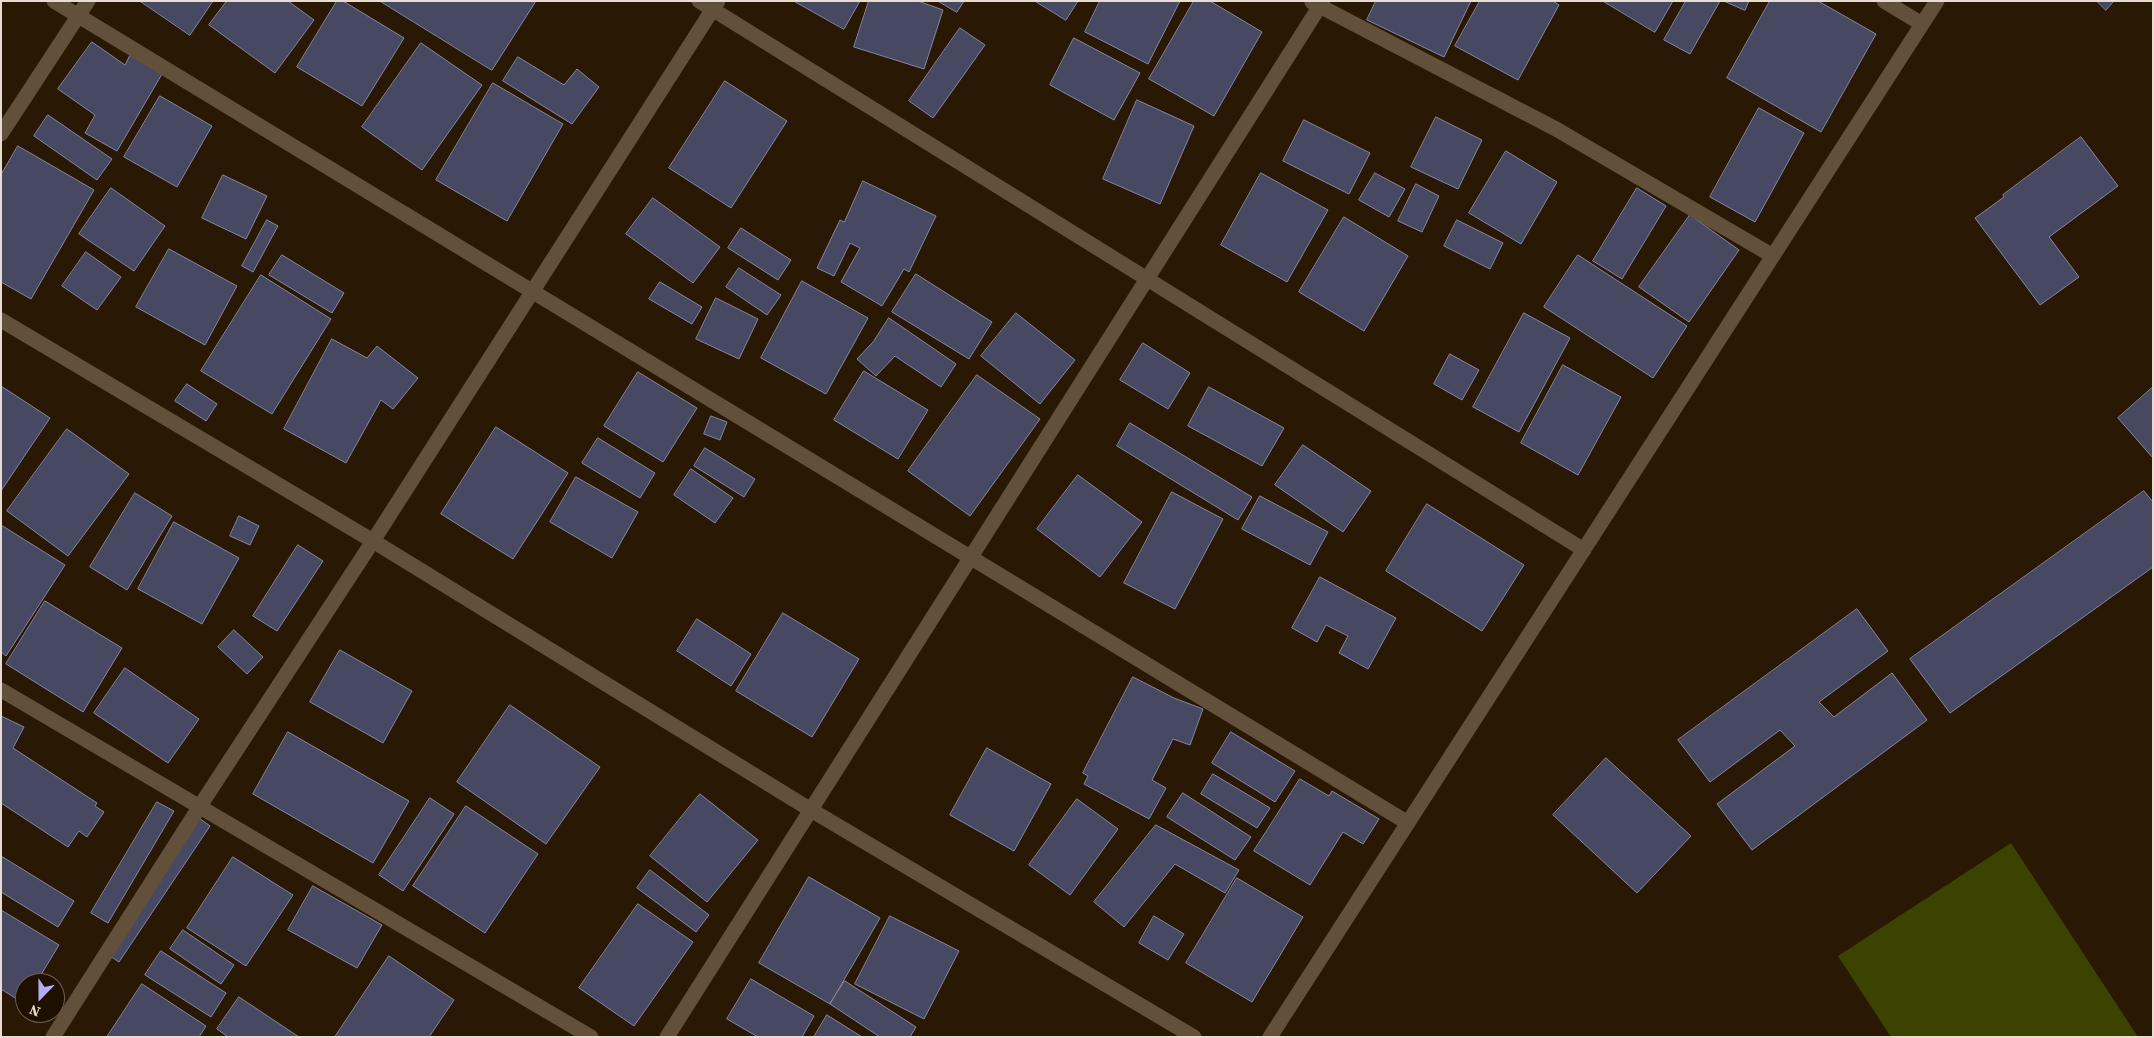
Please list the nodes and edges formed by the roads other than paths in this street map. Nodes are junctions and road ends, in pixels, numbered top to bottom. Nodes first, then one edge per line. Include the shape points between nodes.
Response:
1 (54, 1) edge
2 (88, 1) edge
3 (699, 1) edge
4 (1884, 1) edge
5 (1937, 1) edge
6 (1318, 3) edge
7 (715, 5) edge
8 (79, 16) junction
9 (1922, 24) junction
10 (1, 134) edge
11 (1773, 256) junction
12 (1147, 279) junction
13 (532, 290) junction
14 (1, 320) edge
15 (373, 541) junction
16 (1584, 550) junction
17 (970, 557) junction
18 (1, 690) edge
19 (200, 806) junction
20 (811, 810) junction
21 (1408, 823) junction
22 (53, 1037) edge
23 (591, 1037) edge
24 (667, 1037) edge
25 (1194, 1037) edge
26 (1270, 1037) edge

1 - 8 street
2 - 8 street
3 - 7 street
4 - 9 street
5 - 9 street
6 - 11 street via 1556,129
6 - 12 street
7 - 12 street
7 - 13 street
8 - 10 street
8 - 13 street
9 - 11 street
11 - 16 street
12 - 16 street
12 - 17 street
13 - 15 street
13 - 17 street
14 - 15 street
15 - 19 street
15 - 20 street
16 - 21 street
17 - 20 street
17 - 21 street
18 - 19 street
19 - 22 street
19 - 23 street
20 - 24 street
20 - 25 street
21 - 26 street

